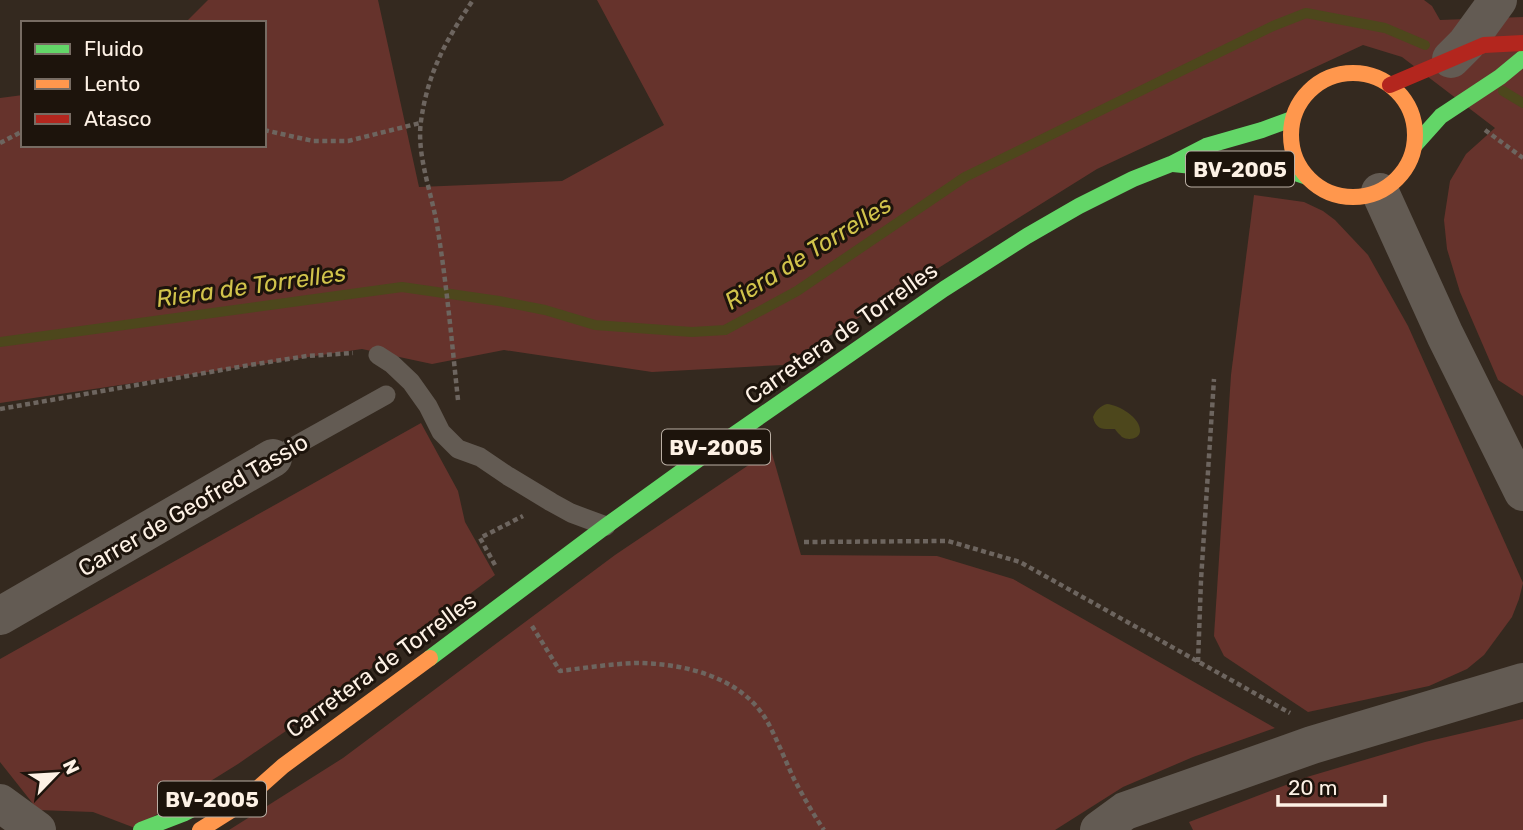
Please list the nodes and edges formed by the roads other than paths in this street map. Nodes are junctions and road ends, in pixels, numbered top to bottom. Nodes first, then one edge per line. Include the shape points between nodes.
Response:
1 (1498, 0) edge
2 (1523, 43) edge
3 (1523, 58) edge
4 (1451, 59) junction
5 (1390, 85) junction
6 (1292, 119) junction
7 (1415, 145) junction
8 (1171, 164) junction
9 (1307, 177) junction
10 (1380, 192) junction
11 (378, 355) road end
12 (386, 395) dead end
13 (273, 458) joint
14 (1523, 492) edge
15 (606, 526) junction
16 (0, 616) edge
17 (1523, 682) edge
18 (283, 765) junction
19 (0, 803) edge
20 (0, 819) edge
21 (5, 830) edge
22 (37, 830) edge
23 (141, 830) edge
24 (200, 830) edge
25 (1099, 830) edge

1 - 4 street
2 - 4 main road via 1484,45
3 - 7 main road via 1441,116
4 - 5 main road
5 - 6 main road, BV-2005 via 1366,74 1339,74 1305,95
5 - 7 main road via 1414,118
6 - 8 main road, Carretera de Torrelles / BV-2005 via 1206,146
6 - 9 main road, BV-2005 via 1293,150
7 - 10 main road via 1403,173
8 - 9 main road, Carretera de Torrelles / BV-2005 via 1286,170
8 - 15 main road, Carretera de Torrelles / BV-2005 via 1079,206 954,282
9 - 10 main road, Carretera de Torrelles / BV-2005 via 1325,191 1346,197
10 - 14 street
11 - 15 lane via 411,382 441,432 458,449 480,457 571,513
12 - 13 lane, Carrer de Geofred Tassio
13 - 16 street, Carrer de Geofred Tassio
15 - 18 main road, Carretera de Torrelles / BV-2005
17 - 25 street via 1312,746 1125,811
18 - 23 main road, Carretera de Torrelles / BV-2005 via 185,814
18 - 24 main road, Carretera de Torrelles / BV-2005 via 238,806
19 - 22 street
20 - 21 street

